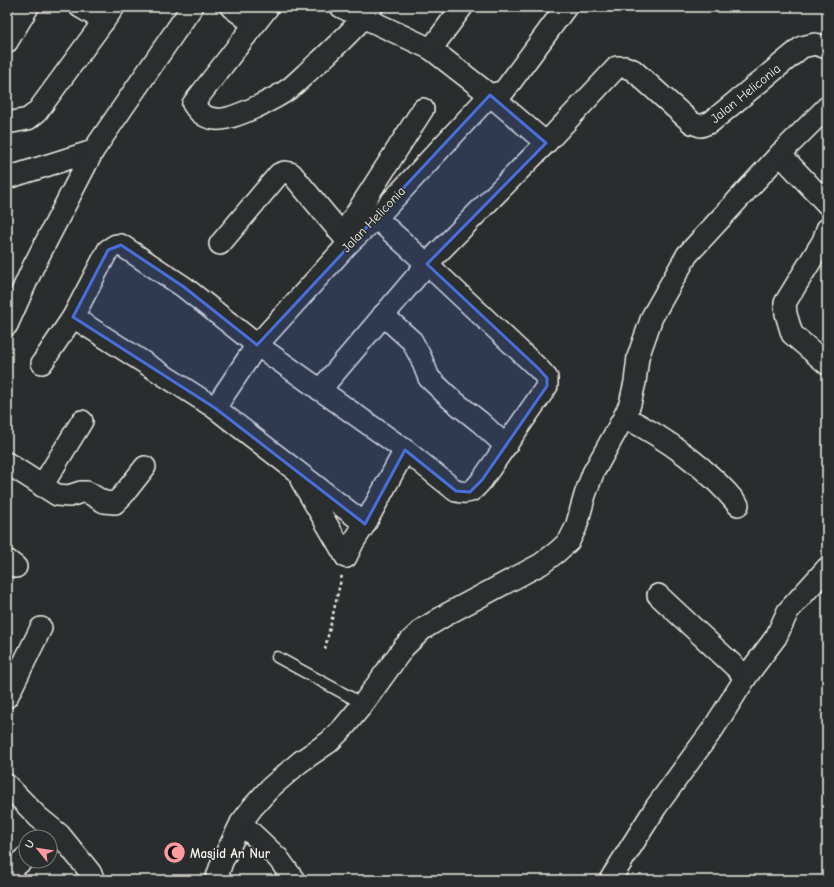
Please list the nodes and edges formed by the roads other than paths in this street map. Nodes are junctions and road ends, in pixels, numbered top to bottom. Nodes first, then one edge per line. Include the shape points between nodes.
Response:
1 (28, 7) edge
2 (80, 7) edge
3 (192, 7) edge
4 (231, 7) edge
5 (268, 7) edge
6 (341, 7) edge
7 (462, 7) edge
8 (566, 7) edge
9 (368, 12) edge
10 (109, 14) edge
11 (254, 24) junction
12 (7, 42) edge
13 (827, 48) edge
14 (431, 49) junction
15 (490, 95) junction
16 (827, 107) edge
17 (423, 110) dead end
18 (7, 124) edge
19 (546, 143) junction
20 (93, 151) junction
21 (780, 154) junction
22 (7, 178) edge
23 (827, 204) edge
24 (376, 218) junction
25 (827, 229) edge
26 (346, 239) junction
27 (220, 244) dead end
28 (427, 264) junction
29 (384, 315) junction
30 (73, 317) junction
31 (7, 326) edge
32 (257, 345) junction
33 (42, 363) dead end
34 (827, 364) edge
35 (320, 390) junction
36 (215, 408) junction
37 (624, 417) junction
38 (82, 421) dead end
39 (506, 446) junction
40 (405, 450) junction
41 (7, 463) edge
42 (145, 467) dead end
43 (296, 471) junction
44 (42, 486) junction
45 (738, 505) dead end
46 (365, 524) junction
47 (827, 568) edge
48 (658, 595) dead end
49 (41, 628) dead end
50 (277, 657) dead end
51 (746, 677) junction
52 (7, 696) edge
53 (362, 704) junction
54 (7, 785) edge
55 (241, 823) junction
56 (46, 829) edge
57 (58, 835) edge
58 (18, 864) edge
59 (7, 874) edge
60 (94, 880) edge
61 (216, 880) edge
62 (294, 880) edge
63 (610, 880) edge

1 - 12 street
2 - 10 street
3 - 20 street
4 - 11 street
5 - 11 street
6 - 9 street
7 - 14 street
8 - 15 street, Jalan Heliconia via 504,92
9 - 11 street via 332,50 289,89 255,108 224,119 214,119 197,112 193,104
9 - 14 street
10 - 18 street via 37,112 28,119
13 - 19 street, Jalan Heliconia via 815,44 802,47 711,122 701,126 692,123 633,70 625,66 617,68
14 - 15 street
15 - 19 street
15 - 24 street, Jalan Heliconia
16 - 21 street
17 - 26 street
19 - 28 street, Jalan Heliconia
20 - 22 street
20 - 31 street via 33,267
21 - 23 street
21 - 37 street via 687,255 652,317 638,357 630,404
24 - 26 street, Jalan Heliconia
24 - 28 street
25 - 34 street via 785,303 792,334
26 - 27 street via 291,174 285,172 279,174
26 - 32 street, Jalan Heliconia
28 - 29 street, Jalan Heliconia
28 - 39 street via 547,378 547,386
29 - 35 street, Jalan Heliconia
29 - 39 street via 412,341 429,378
30 - 32 street via 108,250 121,245 184,287
30 - 33 street
30 - 36 street
32 - 35 street
32 - 36 street, Jalan Heliconia
35 - 40 street
36 - 43 street
37 - 45 street via 705,471
37 - 53 street via 593,473 576,527 569,540 541,564 423,629 404,647
38 - 44 street
39 - 40 street via 477,487 463,493 456,491
40 - 46 street
41 - 44 street
42 - 44 street via 115,503 104,502 87,492 57,496
43 - 46 street
43 - 46 street via 346,557
47 - 51 street via 788,611 776,637
48 - 51 street
49 - 52 street
50 - 53 lane
51 - 63 street via 713,729 656,807
53 - 55 street via 329,742 300,762 270,788
54 - 56 street via 38,817
55 - 61 street
55 - 62 street via 278,858
57 - 60 street
58 - 59 street

